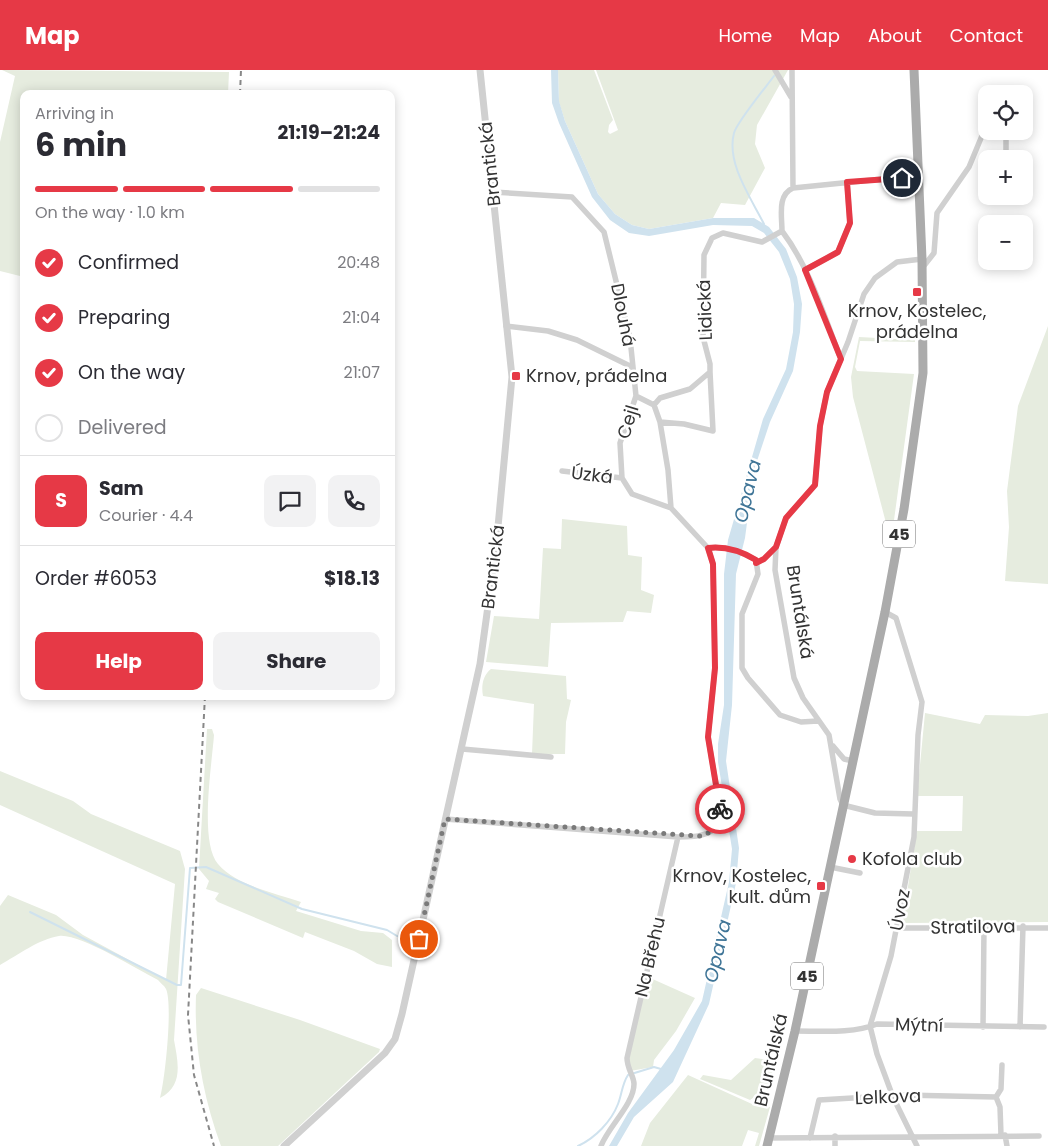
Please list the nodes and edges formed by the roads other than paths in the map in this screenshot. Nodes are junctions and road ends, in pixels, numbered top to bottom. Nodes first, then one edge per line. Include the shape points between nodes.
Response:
1 (480, 70) edge
2 (775, 70) edge
3 (792, 70) edge
4 (914, 70) edge
5 (792, 98) junction
6 (980, 140) edge
7 (902, 178) dead end
8 (847, 182) junction
9 (793, 188) junction
10 (493, 192) junction
11 (780, 232) junction
12 (922, 259) junction
13 (922, 269) junction
14 (805, 270) junction
15 (506, 326) junction
16 (841, 359) junction
17 (632, 367) junction
18 (710, 372) junction
19 (636, 396) junction
20 (654, 406) junction
21 (660, 422) junction
22 (562, 471) dead end
23 (622, 478) junction
24 (671, 508) junction
25 (776, 547) junction
26 (708, 548) junction
27 (756, 563) junction
28 (885, 612) junction
29 (818, 721) junction
30 (833, 746) junction
31 (462, 749) junction
32 (551, 758) dead end
33 (853, 761) junction
34 (844, 805) junction
35 (913, 814) junction
36 (445, 819) junction
37 (678, 837) junction
38 (830, 867) junction
39 (860, 873) dead end
40 (1022, 926) junction
41 (984, 927) junction
42 (897, 928) junction
43 (1048, 928) edge
44 (870, 1026) junction
45 (983, 1027) junction
46 (1020, 1027) junction
47 (1044, 1027) dead end
48 (795, 1031) junction
49 (1002, 1065) dead end
50 (892, 1097) junction
51 (996, 1097) junction
52 (1003, 1135) junction
53 (835, 1136) junction
54 (912, 1136) junction
55 (1039, 1136) dead end
56 (810, 1138) junction
57 (768, 1142) edge
58 (284, 1146) edge
59 (601, 1146) edge
60 (835, 1146) edge
61 (917, 1146) edge
62 (1007, 1146) edge

1 - 10 street, Brantická
2 - 5 street
3 - 5 street
4 - 12 main road, Bruntálská / 45
5 - 9 street
6 - 13 street via 968,167 937,213 934,253
7 - 8 street
8 - 9 street
8 - 14 street via 850,223 838,252
9 - 11 street via 782,198
10 - 15 street, Brantická
10 - 17 street, Dlouhá via 572,197 604,232 630,338
11 - 14 street via 795,248
11 - 18 street, Lidická via 762,242 723,233 712,238 707,246 704,255 703,337
12 - 13 main road, Bruntálská / 45
12 - 16 street, Bruntálská via 897,262 876,278 864,294
13 - 28 main road, Bruntálská / 45 via 923,373 904,509
14 - 16 street
15 - 17 street via 548,331 577,340
15 - 31 street, Brantická via 512,377 496,548 480,664
16 - 25 street, Bruntálská via 827,392 820,426 815,485 786,518
17 - 19 street, Dlouhá
18 - 20 street via 690,389 660,398
18 - 21 street via 713,431
19 - 20 street
19 - 23 street, Cejl via 620,443
20 - 21 street
21 - 24 street
22 - 23 street, Úzká
23 - 24 street via 632,494
24 - 26 street
25 - 27 street
25 - 29 street, Bruntálská via 775,570 794,678
26 - 27 street via 720,546 746,554
26 - 37 street via 713,564 715,668 708,737 720,824 700,836
27 - 29 street via 758,574 742,614 742,668 780,715 801,722
28 - 33 main road, Bruntálská / 45
28 - 35 street, Úvoz via 896,618 922,702
29 - 30 street, Bruntálská
30 - 33 street, Bruntálská via 844,759
30 - 34 street, Bruntálská via 840,800
31 - 32 street
31 - 36 street, Brantická
33 - 34 main road, Bruntálská / 45
34 - 35 street via 875,812
34 - 38 main road, Bruntálská / 45
35 - 42 street, Úvoz via 914,837
36 - 37 street
36 - 58 street, Brantická via 394,1039 387,1050
37 - 59 street, Na Břehu via 627,1058 632,1091
38 - 39 street
38 - 48 main road, Bruntálská / 45
40 - 41 street, Stratilova
40 - 43 street, Stratilova
40 - 46 street
41 - 42 street, Stratilova
41 - 45 street
42 - 44 street, Úvoz
44 - 45 street, Mýtní
44 - 48 street, Mýtní via 832,1032
44 - 50 street
45 - 46 street, Mýtní
46 - 47 street, Mýtní
48 - 57 main road, Bruntálská / 45
49 - 51 street via 1001,1089
50 - 51 street, Lelkova
50 - 54 street
50 - 56 street, Lelkova via 819,1100
51 - 52 street
52 - 54 street
52 - 55 street
52 - 62 street
53 - 54 street
53 - 56 street
53 - 60 street
54 - 61 street
56 - 57 street

